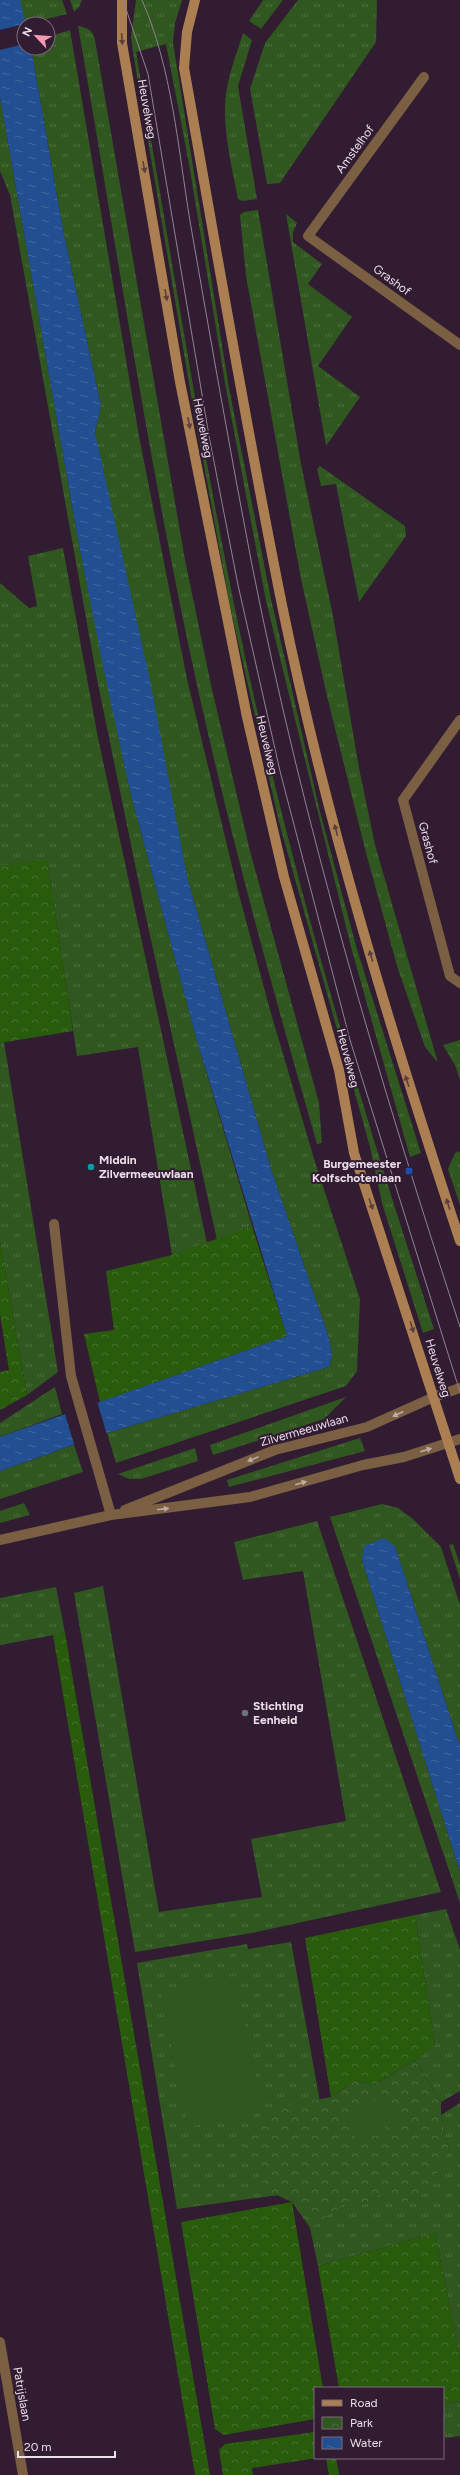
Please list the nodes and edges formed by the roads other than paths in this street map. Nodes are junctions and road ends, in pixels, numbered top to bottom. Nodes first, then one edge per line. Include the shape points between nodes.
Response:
1 (122, 0) edge
2 (195, 0) edge
3 (424, 77) dead end
4 (308, 236) joint
5 (460, 345) edge
6 (460, 720) edge
7 (460, 983) edge
8 (54, 1224) dead end
9 (460, 1241) edge
10 (460, 1388) edge
11 (434, 1397) junction
12 (460, 1439) edge
13 (448, 1443) junction
14 (460, 1479) edge
15 (110, 1515) junction
16 (0, 1540) edge
17 (0, 2342) edge
18 (23, 2475) edge

1 -> 11 main road, Heuvelweg via 122,43 180,382 247,717 284,877 339,1070 354,1153
9 -> 2 main road via 402,1066 364,931 319,767 282,607 184,68 187,32
3 - 4 street, Amstelhof
4 - 5 street, Grashof
6 - 7 street, Grashof via 403,800 450,976
8 - 15 street via 71,1376 98,1464
10 - 11 street, Zilvermeeuwlaan
11 - 13 main road, Heuvelweg
11 -> 15 street, Zilvermeeuwlaan via 367,1427 275,1450
12 - 13 street, Zilvermeeuwlaan
13 - 14 main road, Heuvelweg
15 -> 13 street, Zilvermeeuwlaan via 250,1497
15 - 16 street, Zilvermeeuwlaan
17 - 18 street, Patrijslaan

